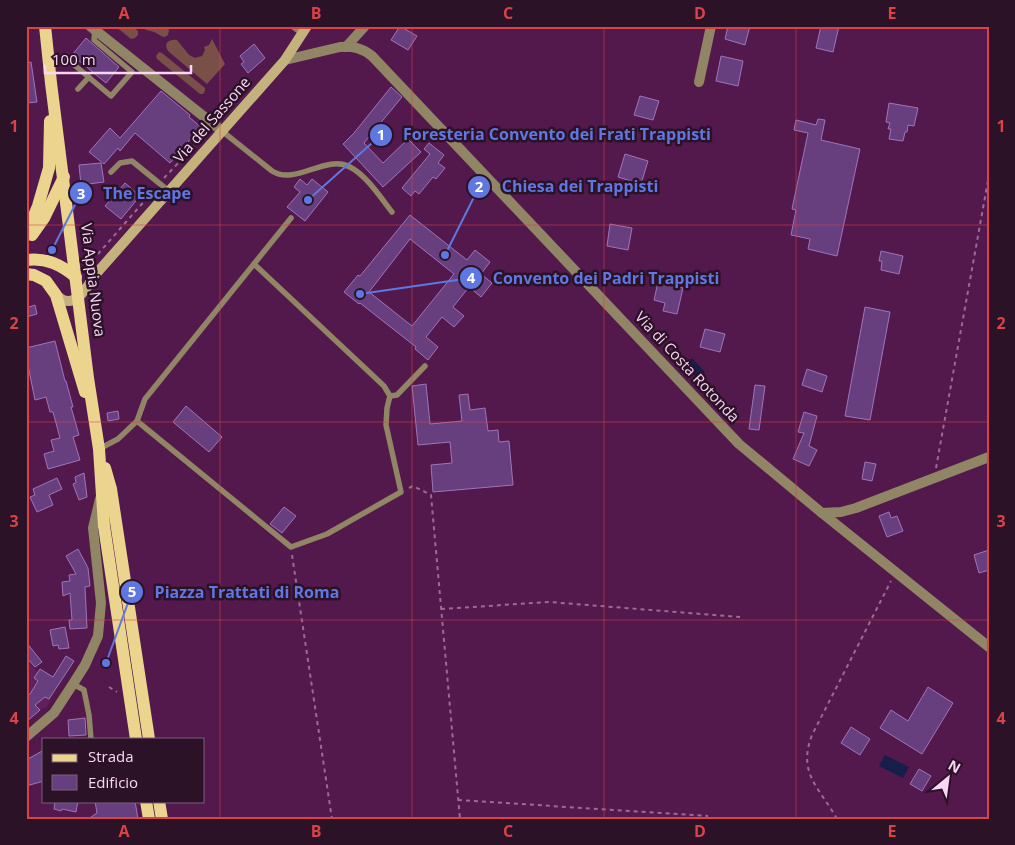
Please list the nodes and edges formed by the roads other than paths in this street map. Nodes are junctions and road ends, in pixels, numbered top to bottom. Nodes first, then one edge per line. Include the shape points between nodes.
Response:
1 (45, 26) edge
2 (292, 26) edge
3 (365, 26) edge
4 (711, 26) edge
5 (92, 28) edge
6 (305, 30) edge
7 (346, 46) junction
8 (66, 58) dead end
9 (285, 60) junction
10 (89, 77) junction
11 (699, 82) dead end
12 (51, 83) junction
13 (78, 89) dead end
14 (222, 132) junction
15 (111, 172) dead end
16 (64, 176) junction
17 (170, 192) junction
18 (392, 212) dead end
19 (291, 218) dead end
20 (26, 235) edge
21 (26, 241) edge
22 (26, 260) edge
23 (254, 264) junction
24 (26, 274) edge
25 (95, 276) junction
26 (76, 277) junction
27 (56, 295) junction
28 (79, 297) junction
29 (425, 366) dead end
30 (390, 396) junction
31 (137, 421) junction
32 (96, 424) junction
33 (99, 449) junction
34 (989, 458) edge
35 (101, 496) junction
36 (822, 513) junction
37 (989, 647) edge
38 (74, 684) junction
39 (26, 737) edge
40 (91, 738) edge
41 (136, 738) edge
42 (150, 738) edge
43 (146, 802) edge
44 (159, 802) edge
45 (149, 819) edge
46 (162, 819) edge

1 - 12 main road, Via Appia Nuova
2 - 6 lane
3 - 7 street
4 - 11 street
5 - 10 lane via 94,40 132,72 111,96
5 - 14 street
6 - 9 main road, Via del Sassone
7 - 9 street
7 - 36 street, Via di Costa Rotonda via 363,50 376,60 728,434
8 - 10 lane
9 - 14 main road, Via del Sassone
10 - 13 lane
12 - 16 main road, Via Appia Nuova
12 - 20 main road via 49,168
14 - 17 main road, Via del Sassone
14 - 18 lane via 280,175 335,164 350,167 360,173
15 - 17 lane via 120,162 132,161
16 - 21 main road via 44,218
16 - 26 main road, Via Appia Nuova
17 - 25 main road, Via del Sassone
19 - 23 lane
22 - 26 main road via 52,262
23 - 30 lane via 384,386
23 - 31 lane via 146,399
24 - 27 main road via 46,281
25 - 26 main road
25 - 28 main road, Via del Sassone
26 - 28 main road, Via Appia Nuova
27 - 28 main road via 72,301
27 - 32 main road
28 - 32 main road, Via Appia Nuova
29 - 30 lane via 397,395
30 - 31 lane via 386,425 401,492 327,534 291,547
31 - 33 lane via 118,439
32 - 33 main road, Via Appia Nuova
33 - 35 main road, Via Appia Nuova
33 - 42 main road, Via Appia Nuova via 111,489
34 - 36 street via 850,509
35 - 38 street via 93,528 101,603 98,636
35 - 41 main road, Via Appia Nuova
36 - 37 street, Via di Costa Rotonda
38 - 39 street via 54,713
38 - 40 lane via 84,690
43 - 45 main road
44 - 46 main road

